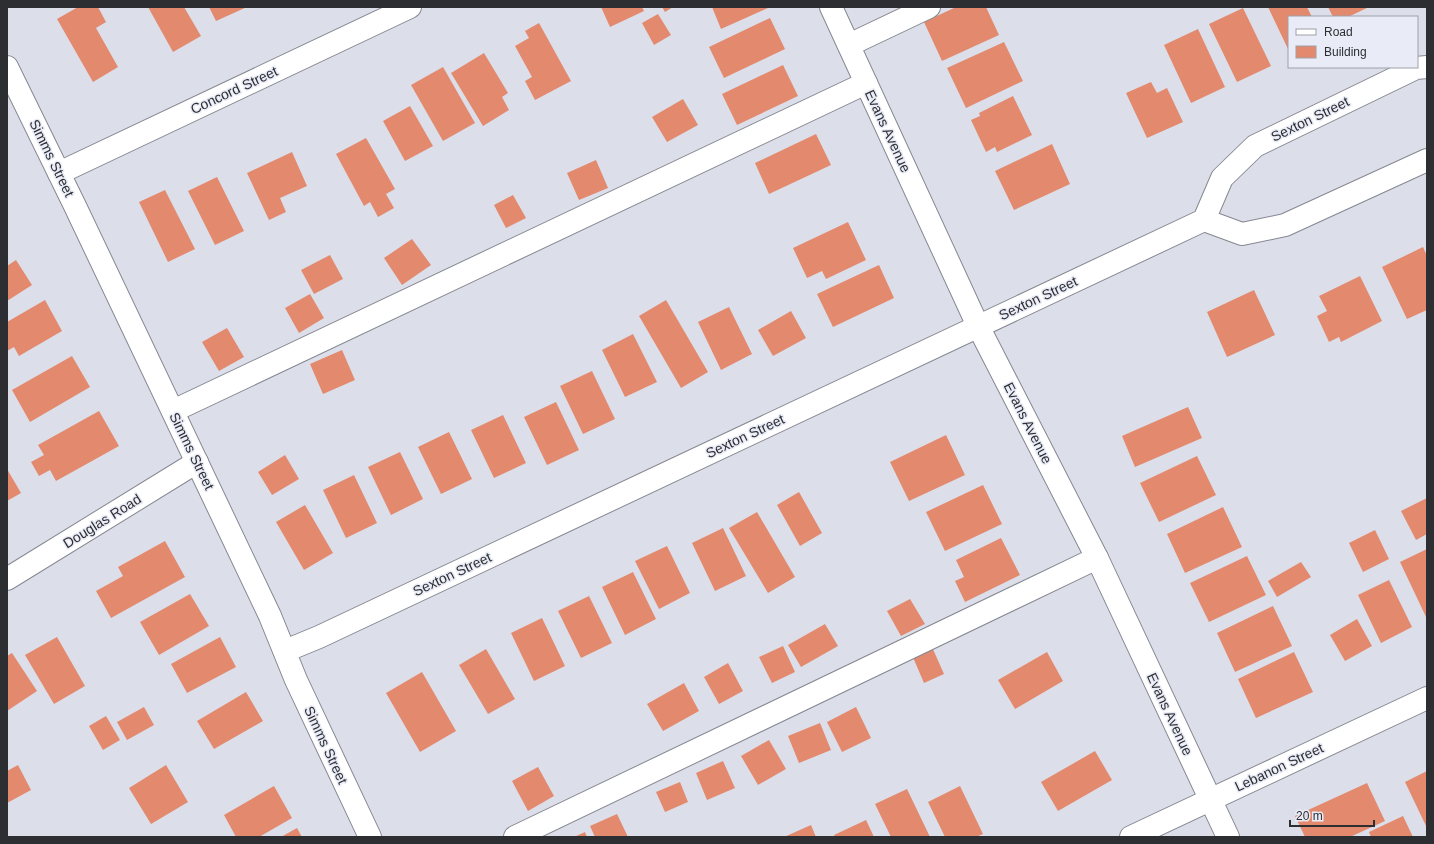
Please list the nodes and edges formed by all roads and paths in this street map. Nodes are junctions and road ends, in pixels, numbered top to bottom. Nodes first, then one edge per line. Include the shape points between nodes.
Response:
1 (410, 7) edge
2 (831, 7) edge
3 (929, 7) edge
4 (849, 45) junction
5 (7, 67) edge
6 (1416, 68) edge
7 (866, 83) junction
8 (1427, 160) edge
9 (59, 173) junction
10 (1204, 220) junction
11 (978, 326) junction
12 (173, 411) junction
13 (197, 462) junction
14 (1097, 558) junction
15 (7, 579) edge
16 (284, 651) junction
17 (1427, 698) edge
18 (1211, 800) junction
19 (370, 837) edge
20 (514, 837) edge
21 (1132, 837) edge
22 (1228, 837) edge

1 - 9 street, Concord Street
2 - 4 street, Evans Avenue
3 - 4 street
4 - 7 street, Evans Avenue
5 - 9 street, Simms Street
6 - 10 street, Sexton Street via 1255,146 1222,178
7 - 11 street, Evans Avenue
7 - 12 street
8 - 10 street via 1286,225 1242,234
9 - 12 street, Simms Street
10 - 11 street, Sexton Street
11 - 14 street, Evans Avenue
11 - 16 street, Sexton Street via 319,637
12 - 13 street, Simms Street
13 - 15 street, Douglas Road
13 - 16 street, Simms Street
14 - 18 street, Evans Avenue
14 - 20 street
16 - 19 street, Simms Street
17 - 18 street, Lebanon Street
18 - 21 street, Lebanon Street
18 - 22 street, Evans Avenue

